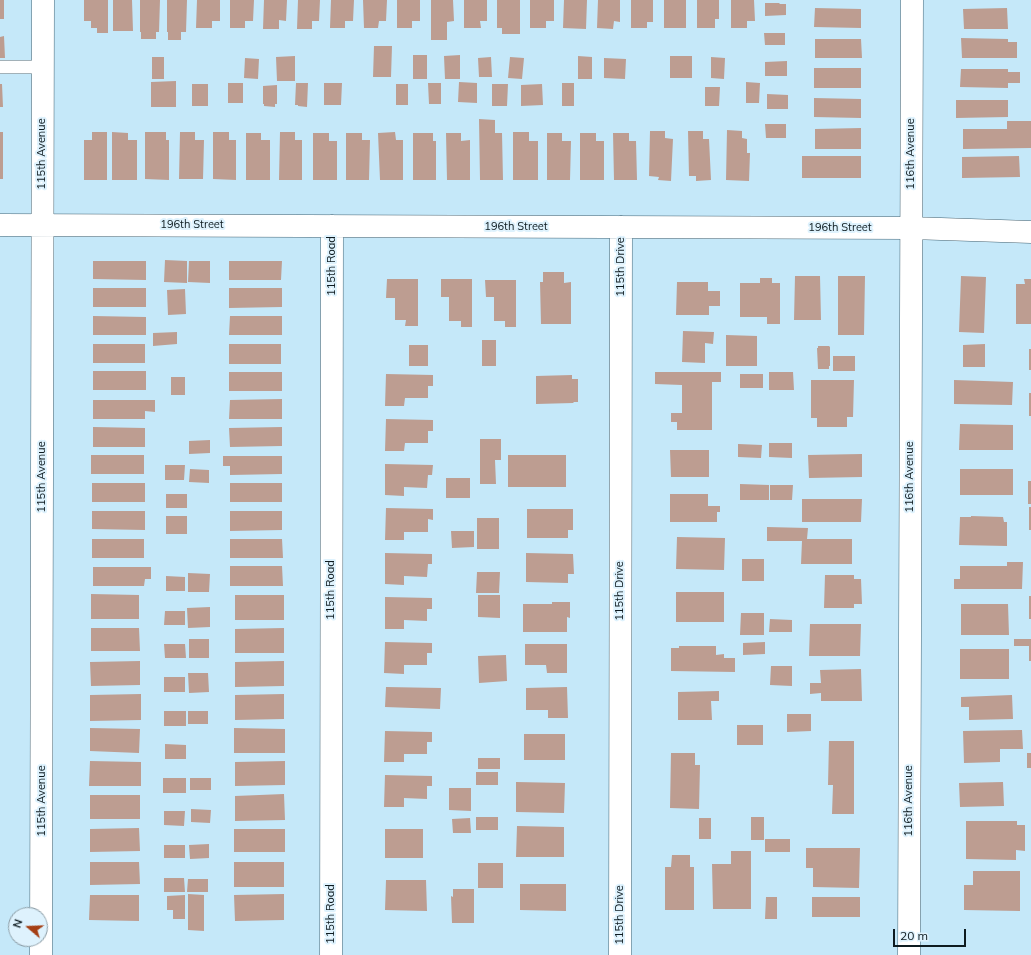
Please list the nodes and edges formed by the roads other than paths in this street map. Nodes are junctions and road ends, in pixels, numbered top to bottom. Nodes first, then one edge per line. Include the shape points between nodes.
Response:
1 (42, 0) edge
2 (912, 0) edge
3 (0, 67) edge
4 (42, 67) junction
5 (0, 225) edge
6 (43, 225) junction
7 (332, 226) junction
8 (621, 228) junction
9 (911, 228) junction
10 (1031, 232) edge
11 (41, 955) edge
12 (331, 955) edge
13 (620, 955) edge
14 (909, 955) edge

1 - 4 street, 115th Avenue
2 - 9 street, 116th Avenue
3 - 4 lane
4 - 6 street, 115th Avenue
5 - 6 street, 196th Street
6 - 7 street, 196th Street
6 - 11 street, 115th Avenue
7 - 8 street, 196th Street
7 - 12 street, 115th Road
8 - 9 street, 196th Street
8 - 13 street, 115th Drive
9 - 10 street, 196th Street
9 - 14 street, 116th Avenue

